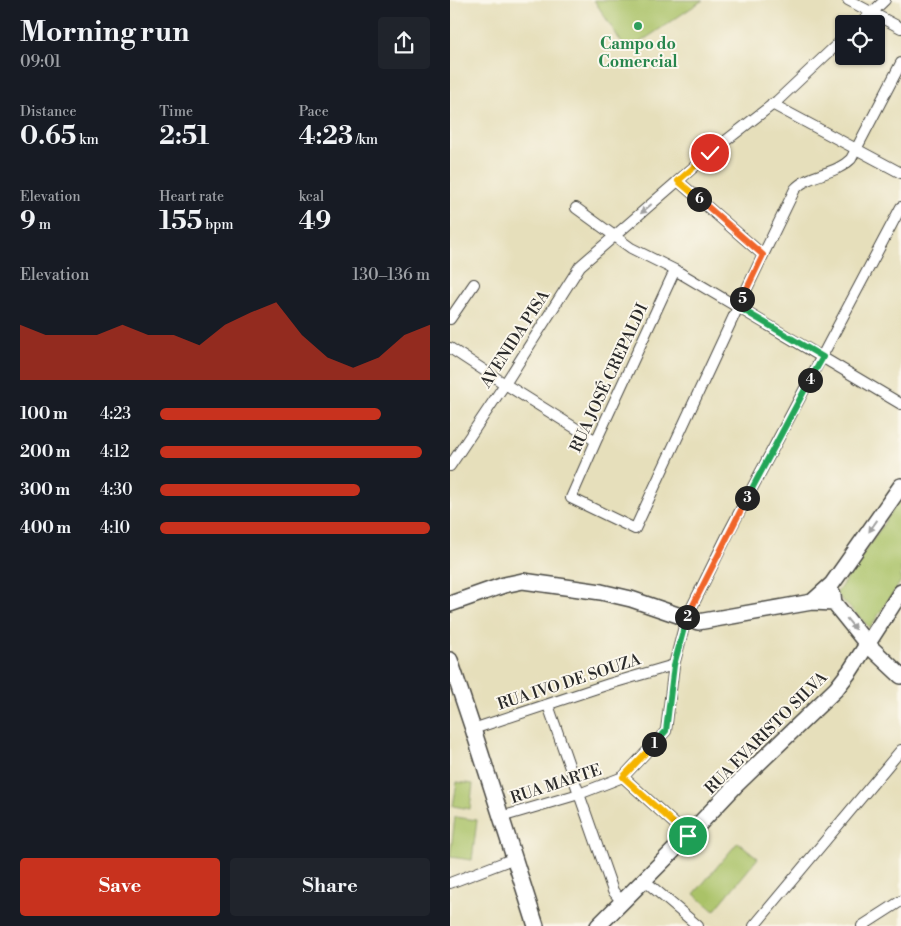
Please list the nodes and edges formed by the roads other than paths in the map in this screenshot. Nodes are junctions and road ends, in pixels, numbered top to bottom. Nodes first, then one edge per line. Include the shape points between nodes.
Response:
1 (848, 0) edge
2 (885, 0) edge
3 (872, 13) junction
4 (901, 28) edge
5 (835, 46) edge
6 (901, 63) edge
7 (772, 104) junction
8 (856, 150) junction
9 (901, 173) edge
10 (678, 181) junction
11 (901, 207) edge
12 (576, 208) dead end
13 (614, 236) junction
14 (763, 255) junction
15 (675, 270) junction
16 (474, 284) dead end
17 (738, 307) junction
18 (450, 319) edge
19 (450, 348) edge
20 (823, 357) junction
21 (505, 384) junction
22 (901, 404) edge
23 (596, 441) junction
24 (450, 466) edge
25 (901, 486) edge
26 (832, 584) junction
27 (901, 592) edge
28 (812, 602) junction
29 (450, 604) edge
30 (834, 604) junction
31 (686, 619) junction
32 (868, 644) junction
33 (450, 660) edge
34 (674, 665) junction
35 (901, 676) edge
36 (548, 705) junction
37 (474, 729) junction
38 (901, 750) edge
39 (623, 777) junction
40 (579, 794) junction
41 (501, 817) junction
42 (688, 836) junction
43 (515, 858) junction
44 (644, 880) junction
45 (450, 882) edge
46 (901, 901) edge
47 (622, 902) junction
48 (536, 926) edge
49 (598, 926) edge
50 (698, 926) edge
51 (754, 926) edge
52 (863, 926) edge

1 - 3 street
2 - 3 street
3 - 4 street
5 - 7 street, AVENIDA PISA
6 - 8 street
7 - 8 street
7 - 10 street, AVENIDA PISA
8 - 9 street
8 - 14 street via 845,165 802,181
10 -> 13 street, AVENIDA PISA
10 - 14 street
11 - 20 street, RUA MARTE
12 - 13 street
13 - 15 street
13 - 21 street, AVENIDA PISA via 580,266
14 - 17 street
15 - 17 street
15 - 23 street, RUA JOSÉ CREPALDI
16 - 18 street
17 - 20 street
17 - 23 street, RUA JOSÉ CREPALDI via 635,530 571,498
19 - 21 street
20 - 22 street
20 - 31 street, RUA MARTE
21 - 23 street
21 - 24 street, AVENIDA PISA
25 -> 26 street
26 - 28 street
26 - 30 street
27 - 32 street, RUA EVARISTO SILVA
28 - 30 street
28 - 31 street via 698,622
29 - 31 street via 523,581 632,598
30 -> 32 street
31 - 34 street, RUA MARTE
32 - 35 street
32 - 42 street, RUA EVARISTO SILVA via 836,689
33 - 37 street
34 - 36 street, RUA IVO DE SOUZA
34 - 39 street, RUA MARTE via 666,731
36 - 37 street, RUA IVO DE SOUZA
36 - 40 street
37 - 41 street
38 - 51 street
39 - 40 street, RUA MARTE
39 - 42 street
40 - 41 street, RUA MARTE
40 - 47 street via 612,891
41 - 43 street
42 - 44 street, RUA EVARISTO SILVA
43 - 45 street
43 - 48 street
44 - 47 street, RUA EVARISTO SILVA
44 - 50 street
46 - 52 street
47 - 49 street, RUA EVARISTO SILVA

